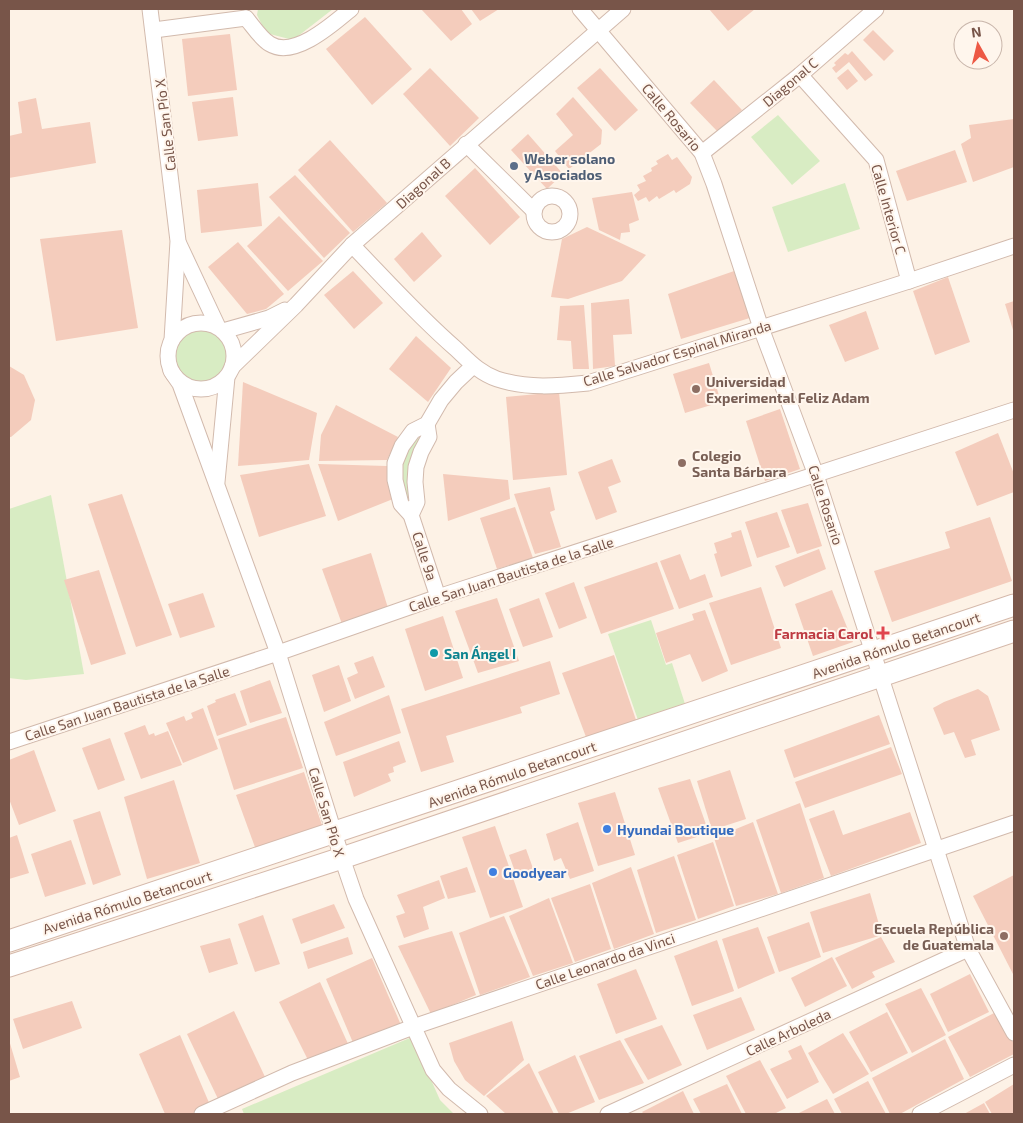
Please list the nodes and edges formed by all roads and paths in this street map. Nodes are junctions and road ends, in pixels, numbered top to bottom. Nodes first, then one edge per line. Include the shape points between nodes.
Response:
1 (150, 9) edge
2 (351, 9) edge
3 (580, 9) edge
4 (623, 9) edge
5 (876, 9) edge
6 (248, 14) edge
7 (154, 30) junction
8 (598, 30) junction
9 (800, 75) junction
10 (466, 144) junction
11 (702, 153) junction
12 (534, 211) dead end
13 (178, 241) junction
14 (352, 245) junction
15 (1014, 246) edge
16 (909, 281) junction
17 (296, 305) junction
18 (761, 328) junction
19 (220, 329) junction
20 (172, 340) junction
21 (473, 366) junction
22 (171, 371) junction
23 (230, 372) junction
24 (1014, 410) edge
25 (427, 424) junction
26 (816, 475) junction
27 (217, 486) junction
28 (411, 515) junction
29 (438, 597) junction
30 (1014, 605) edge
31 (1014, 631) edge
32 (278, 653) junction
33 (874, 653) junction
34 (881, 676) junction
35 (9, 742) edge
36 (1014, 823) edge
37 (334, 833) junction
38 (936, 849) junction
39 (342, 858) junction
40 (9, 941) edge
41 (968, 949) junction
42 (9, 966) edge
43 (413, 1027) junction
44 (1014, 1033) edge
45 (1014, 1066) edge
46 (226, 1109) edge
47 (202, 1114) edge
48 (480, 1114) edge
49 (608, 1114) edge
50 (920, 1114) edge

1 - 7 street, Calle San Pío X
2 - 6 street via 299,46 281,49 269,44
3 - 8 street, Calle Rosario
4 - 8 street, Diagonal B
5 - 9 street, Diagonal C
6 - 7 street
7 - 13 street, Calle San Pío X
8 - 10 street, Diagonal B
8 - 11 street, Calle Rosario
9 - 11 street, Diagonal C
9 - 16 street, Calle Interior C via 876,160
10 - 12 street
10 - 14 street, Diagonal B
11 - 18 street, Calle Rosario
13 - 19 street, Calle San Pío X
13 - 20 street, Calle San Pío X
14 - 17 street, Diagonal B
14 - 21 street, Calle Salvador Espinal Miranda
15 - 16 street, Calle Salvador Espinal Miranda
16 - 18 street, Calle Salvador Espinal Miranda
17 - 19 street via 269,318
17 - 23 street, Diagonal B
18 - 21 street, Calle Salvador Espinal Miranda via 580,384 554,387 527,385 497,379
18 - 26 street, Calle Rosario
19 - 20 street via 209,323 188,325
19 - 23 street via 232,345 234,356
20 - 22 street via 168,350
21 - 25 street, Calle 9a via 441,400
22 - 23 street via 178,380 198,389 219,384
22 - 27 street, Calle San Pío X via 180,384
23 - 27 street, Calle San Pío X
24 - 26 street, Calle San Juan Bautista de la Salle
25 - 28 street, Calle 9a via 430,437 416,467 418,502
25 - 28 street, Calle 9a via 413,430 396,463 401,504
26 - 29 street, Calle San Juan Bautista de la Salle
26 - 33 street, Calle Rosario
27 - 32 street, Calle San Pío X
28 - 29 street, Calle 9a
29 - 32 street, Calle San Juan Bautista de la Salle
30 - 33 main road, Avenida Rómulo Betancourt
31 - 34 main road, Avenida Rómulo Betancourt
32 - 35 street, Calle San Juan Bautista de la Salle
32 - 37 street, Calle San Pío X
33 - 34 street, Calle Rosario
33 - 37 main road, Avenida Rómulo Betancourt
34 - 38 street, Calle Rosario
34 - 39 main road, Avenida Rómulo Betancourt
36 - 38 street, Calle Leonardo da Vinci
37 - 39 street, Calle San Pío X
37 - 40 main road, Avenida Rómulo Betancourt
38 - 41 street, Calle Rosario
38 - 43 street, Calle Leonardo da Vinci
39 - 42 main road, Avenida Rómulo Betancourt
39 - 43 street, Calle San Pío X via 356,898
41 - 44 street, Calle Rosario
41 - 49 street, Calle Arboleda
43 - 46 street, Calle Leonardo da Vinci via 292,1073
43 - 48 street, Calle San Pío X via 434,1070 449,1089
45 - 50 street
46 - 47 street, Calle Leonardo da Vinci

